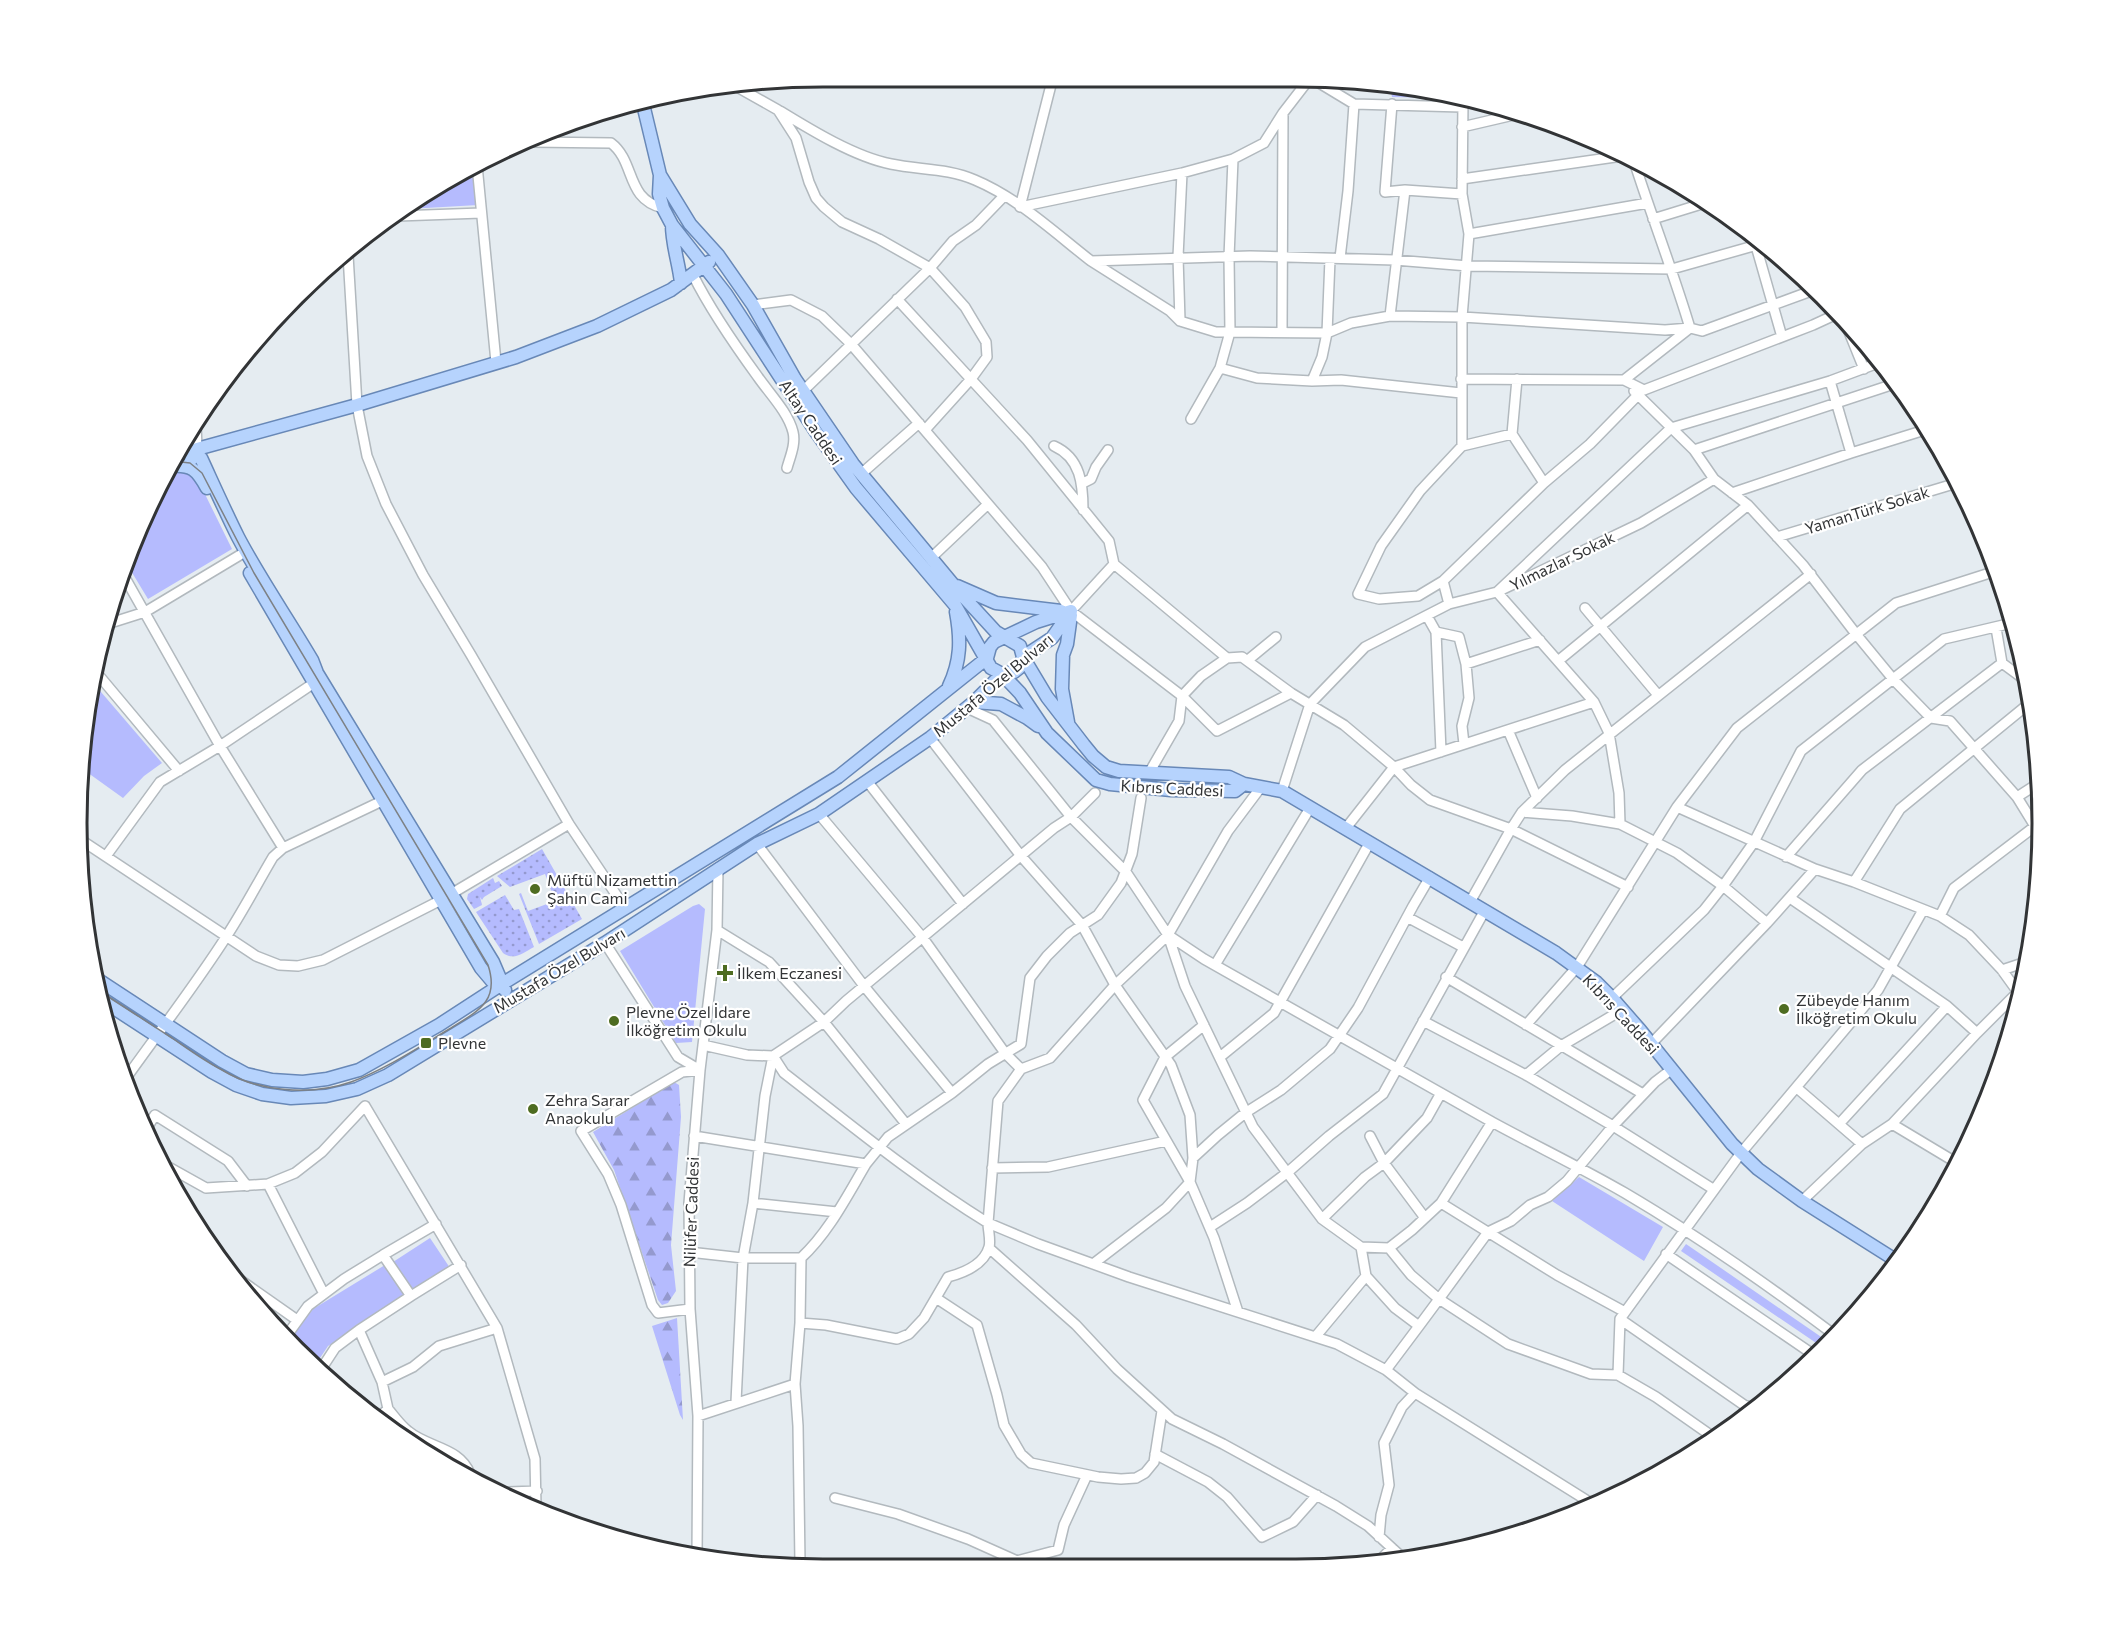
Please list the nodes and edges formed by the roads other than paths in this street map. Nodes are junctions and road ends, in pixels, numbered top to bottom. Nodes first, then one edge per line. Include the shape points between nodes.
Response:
1 (1050, 87) edge
2 (1303, 87) edge
3 (1328, 88) edge
4 (745, 91) edge
5 (1354, 104) junction
6 (1392, 104) junction
7 (1453, 104) edge
8 (1462, 106) edge
9 (644, 109) edge
10 (778, 110) junction
11 (1282, 113) junction
12 (1504, 117) edge
13 (1462, 127) junction
14 (543, 142) edge
15 (1610, 158) edge
16 (1233, 159) junction
17 (1638, 172) edge
18 (1182, 173) junction
19 (478, 174) edge
20 (660, 175) junction
21 (1462, 179) junction
22 (1405, 189) junction
23 (1462, 194) junction
24 (1004, 196) junction
25 (1648, 203) junction
26 (1695, 205) edge
27 (1020, 207) junction
28 (663, 208) junction
29 (481, 213) junction
30 (408, 216) edge
31 (1653, 219) junction
32 (672, 225) junction
33 (1469, 234) junction
34 (1753, 247) edge
35 (1762, 254) edge
36 (718, 255) junction
37 (1178, 257) junction
38 (1229, 257) junction
39 (1281, 257) junction
40 (1335, 259) junction
41 (1395, 260) junction
42 (348, 261) edge
43 (1091, 261) junction
44 (704, 266) junction
45 (1468, 266) junction
46 (930, 268) junction
47 (1672, 269) junction
48 (693, 275) junction
49 (681, 283) junction
50 (1806, 293) edge
51 (897, 299) junction
52 (753, 305) junction
53 (1773, 306) junction
54 (1390, 316) junction
55 (1462, 316) junction
56 (1829, 317) edge
57 (1180, 321) junction
58 (1690, 328) junction
59 (1230, 332) junction
60 (1282, 332) junction
61 (1327, 333) junction
62 (1782, 337) junction
63 (851, 344) junction
64 (1854, 344) edge
65 (496, 362) junction
66 (1872, 366) edge
67 (1220, 368) junction
68 (1864, 369) junction
69 (972, 379) junction
70 (1461, 379) junction
71 (1516, 379) junction
72 (1624, 380) junction
73 (1311, 381) junction
74 (1830, 381) junction
75 (1888, 386) edge
76 (803, 391) junction
77 (1461, 393) junction
78 (1638, 395) junction
79 (1836, 404) junction
80 (357, 405) junction
81 (1191, 419) dead end
82 (922, 427) junction
83 (1671, 428) junction
84 (1919, 432) edge
85 (1512, 434) junction
86 (194, 441) edge
87 (1054, 446) dead end
88 (1462, 446) junction
89 (1108, 450) dead end
90 (1694, 450) junction
91 (187, 453) edge
92 (1851, 453) junction
93 (193, 457) junction
94 (181, 464) edge
95 (787, 468) dead end
96 (861, 474) junction
97 (1714, 479) junction
98 (1083, 483) junction
99 (1544, 483) junction
100 (1950, 485) edge
101 (1732, 493) junction
102 (988, 504) junction
103 (1748, 505) junction
104 (1083, 510) junction
105 (1777, 537) junction
106 (240, 555) junction
107 (931, 558) junction
108 (1114, 564) junction
109 (1988, 573) edge
110 (1811, 574) junction
111 (1443, 580) junction
112 (128, 582) edge
113 (953, 584) junction
114 (1497, 592) junction
115 (1449, 604) junction
116 (955, 605) junction
117 (1585, 608) dead end
118 (1071, 611) junction
119 (145, 612) junction
120 (1427, 616) junction
121 (115, 621) edge
122 (2005, 625) edge
123 (1600, 626) junction
124 (1996, 628) junction
125 (1436, 632) junction
126 (1856, 634) junction
127 (1004, 638) junction
128 (1276, 638) dead end
129 (1540, 640) junction
130 (1023, 657) junction
131 (987, 658) junction
132 (1227, 658) junction
133 (1248, 660) junction
134 (1558, 661) junction
135 (2002, 663) junction
136 (1466, 664) junction
137 (2016, 671) edge
138 (1002, 674) junction
139 (101, 678) edge
140 (1893, 679) junction
141 (314, 683) junction
142 (946, 690) junction
143 (1291, 693) junction
144 (1658, 695) junction
145 (1182, 696) junction
146 (1594, 702) junction
147 (1310, 704) junction
148 (970, 705) junction
149 (2023, 709) edge
150 (1931, 718) junction
151 (1069, 726) junction
152 (1509, 730) junction
153 (1047, 733) junction
154 (1609, 733) junction
155 (930, 738) junction
156 (1464, 744) junction
157 (220, 746) junction
158 (1975, 749) junction
159 (1441, 752) junction
160 (1394, 767) junction
161 (179, 771) junction
162 (1149, 773) junction
163 (867, 781) junction
164 (1244, 784) junction
165 (1261, 787) junction
166 (2031, 788) edge
167 (1282, 791) junction
168 (1095, 794) dead end
169 (2017, 796) junction
170 (1141, 798) dead end
171 (1537, 798) junction
172 (382, 801) junction
173 (1677, 807) junction
174 (1310, 808) junction
175 (1522, 813) junction
176 (819, 814) junction
177 (1071, 817) junction
178 (2032, 817) edge
179 (569, 824) junction
180 (1620, 824) junction
181 (1346, 828) junction
182 (1510, 829) junction
183 (2032, 831) edge
184 (1370, 842) junction
185 (1754, 842) junction
186 (1656, 843) junction
187 (88, 844) edge
188 (757, 844) junction
189 (283, 848) junction
190 (106, 856) junction
191 (1021, 856) junction
192 (1786, 857) junction
193 (718, 868) junction
194 (1815, 869) junction
195 (1126, 872) junction
196 (1430, 878) junction
197 (1854, 882) junction
198 (1723, 885) junction
199 (1628, 887) junction
200 (447, 896) junction
201 (1790, 898) junction
202 (1470, 902) junction
203 (963, 904) junction
204 (625, 908) junction
205 (1485, 910) junction
206 (1923, 910) junction
207 (1940, 916) junction
208 (1407, 917) junction
209 (1767, 923) junction
210 (1082, 925) junction
211 (717, 930) junction
212 (1168, 935) junction
213 (226, 937) junction
214 (923, 938) junction
215 (604, 943) junction
216 (1463, 947) junction
217 (1215, 965) junction
218 (2018, 965) edge
219 (1891, 966) junction
220 (1577, 967) junction
221 (2002, 970) junction
222 (1446, 977) junction
223 (105, 984) edge
224 (502, 984) junction
225 (1115, 985) junction
226 (864, 986) junction
227 (2013, 986) edge
228 (1612, 998) junction
229 (511, 999) junction
230 (1280, 1001) junction
231 (2009, 1003) edge
232 (110, 1006) edge
233 (1947, 1006) junction
234 (1622, 1010) junction
235 (1423, 1021) junction
236 (824, 1022) junction
237 (166, 1025) junction
238 (1204, 1025) junction
239 (1526, 1025) junction
240 (1977, 1033) junction
241 (1340, 1035) junction
242 (156, 1036) junction
243 (1651, 1044) junction
244 (703, 1045) junction
245 (1561, 1046) junction
246 (1005, 1053) junction
247 (773, 1056) junction
248 (1166, 1057) junction
249 (1220, 1057) junction
250 (1397, 1068) junction
251 (1021, 1069) junction
252 (1671, 1069) junction
253 (700, 1070) junction
254 (130, 1072) edge
255 (1526, 1075) junction
256 (1797, 1088) junction
257 (357, 1089) junction
258 (1441, 1093) junction
259 (952, 1094) junction
260 (1643, 1094) junction
261 (365, 1106) junction
262 (1245, 1113) junction
263 (150, 1121) edge
264 (1492, 1122) junction
265 (1840, 1123) junction
266 (906, 1124) junction
267 (1892, 1124) junction
268 (1613, 1126) junction
269 (694, 1136) junction
270 (1370, 1136) dead end
271 (1166, 1141) junction
272 (1862, 1143) junction
273 (759, 1145) junction
274 (878, 1149) junction
275 (1741, 1152) junction
276 (1193, 1158) junction
277 (1950, 1159) edge
278 (1384, 1163) junction
279 (866, 1164) junction
280 (992, 1168) junction
281 (1578, 1168) junction
282 (175, 1170) edge
283 (1288, 1172) junction
284 (1190, 1182) junction
285 (268, 1184) junction
286 (247, 1186) junction
287 (1713, 1189) junction
288 (1802, 1201) junction
289 (753, 1203) junction
290 (1441, 1203) junction
291 (837, 1212) junction
292 (1425, 1218) junction
293 (1322, 1219) junction
294 (988, 1223) junction
295 (436, 1224) junction
296 (1210, 1227) junction
297 (1684, 1230) junction
298 (1488, 1232) junction
299 (1361, 1247) junction
300 (989, 1248) junction
301 (1389, 1248) junction
302 (689, 1252) junction
303 (1666, 1254) junction
304 (383, 1255) junction
305 (1890, 1257) edge
306 (743, 1258) junction
307 (801, 1258) junction
308 (1093, 1264) junction
309 (461, 1265) junction
310 (1366, 1276) junction
311 (256, 1291) edge
312 (324, 1294) junction
313 (411, 1296) junction
314 (936, 1298) junction
315 (1439, 1299) junction
316 (690, 1309) junction
317 (1239, 1312) junction
318 (1623, 1316) junction
319 (297, 1320) junction
320 (800, 1323) junction
321 (1419, 1326) junction
322 (497, 1328) junction
323 (291, 1330) edge
324 (359, 1330) junction
325 (1828, 1330) edge
326 (1316, 1336) junction
327 (1807, 1351) edge
328 (325, 1364) edge
329 (1386, 1370) junction
330 (1618, 1375) junction
331 (382, 1382) junction
332 (795, 1384) junction
333 (1415, 1393) junction
334 (736, 1402) junction
335 (1747, 1404) edge
336 (388, 1409) junction
337 (1162, 1411) junction
338 (383, 1413) edge
339 (698, 1416) junction
340 (407, 1430) edge
341 (1708, 1433) edge
342 (426, 1443) edge
343 (1155, 1454) junction
344 (463, 1464) edge
345 (1087, 1475) junction
346 (537, 1491) junction
347 (516, 1492) edge
348 (1317, 1495) junction
349 (835, 1498) dead end
350 (1586, 1500) edge
351 (537, 1501) edge
352 (1380, 1537) junction
353 (697, 1548) edge
354 (1392, 1548) junction
355 (1397, 1552) edge
356 (1387, 1553) edge
357 (800, 1558) edge
358 (1013, 1559) edge
359 (1024, 1559) edge

1 - 27 street
2 - 11 street
3 - 5 street
4 - 10 street
5 - 6 street
5 - 40 street via 1348,191
6 - 7 street
6 - 22 street via 1384,192
8 - 13 street
9 - 20 main road, Altay Caddesi
10 - 24 street via 862,154 889,164 953,172
10 - 46 street via 796,138 809,182 824,207 842,222
11 - 16 street via 1264,142
11 - 39 street
12 - 13 street
13 - 21 street
14 - 28 street via 611,143 620,151 645,201
15 - 21 street
16 - 18 street
16 - 38 street
17 - 25 street
18 - 27 street
18 - 37 street
19 - 29 street
20 - 28 main road, Altay Caddesi
20 - 36 main road, Altay Caddesi via 690,224
21 - 23 street
22 - 23 street
22 - 41 street
23 - 33 street
24 - 27 street
24 - 46 street via 976,225 953,241
25 - 31 street
25 - 33 street
26 - 31 street
27 - 43 street
28 - 32 main road, Altay Caddesi
29 - 30 street
29 - 65 street
31 - 47 street
32 - 44 main road, Altay Caddesi
32 - 49 main road
33 - 45 street
34 - 47 street
35 - 53 street
36 - 44 main road
36 - 52 main road, Altay Caddesi
37 - 38 street
37 - 43 street
37 - 57 street
38 - 39 street
38 - 59 street
39 - 40 street
39 - 60 street
40 - 41 street
40 - 61 street
41 - 45 street
41 - 54 street
42 - 80 street
43 - 57 street
44 - 48 main road
44 - 116 main road, Altay Caddesi via 856,488
45 - 47 street
45 - 55 street
46 - 51 street
46 - 69 street via 965,307 986,342 987,357
47 - 58 street
48 - 49 main road
48 - 95 street via 788,420 794,433
49 - 65 main road via 597,326
50 - 53 street
51 - 63 street
51 - 69 street
52 - 63 street via 791,300 822,316
52 - 76 main road, Altay Caddesi
53 - 58 street via 1702,331
53 - 62 street
54 - 55 street
54 - 61 street via 1351,323
55 - 58 street via 1665,330
55 - 70 street
56 - 62 street
57 - 59 street via 1216,332
58 - 72 street
59 - 60 street
59 - 67 street
60 - 61 street
61 - 73 street
62 - 72 street via 1644,390
63 - 76 street
63 - 82 street
64 - 68 street
65 - 80 main road
66 - 68 street
67 - 73 street via 1257,378
67 - 81 street
68 - 74 street
69 - 82 street
69 - 104 street
70 - 71 street
70 - 77 street
71 - 72 street
71 - 85 street
72 - 78 street
73 - 77 street via 1341,380
74 - 79 street
74 - 83 street
75 - 79 street
76 - 96 main road, Altay Caddesi
77 - 88 street
78 - 83 street
78 - 99 street
79 - 90 street
79 - 92 street
80 - 93 main road
80 - 179 street via 367,456 402,537
82 - 96 street
82 - 102 street
83 - 90 street
83 - 114 street
84 - 92 street
85 - 88 street
85 - 99 street
86 - 93 street
87 - 98 street via 1064,451
88 - 111 street via 1420,491 1381,546 1358,594 1380,599 1418,596
89 - 98 street via 1090,479
90 - 97 street
91 - 93 main road
92 - 101 street
93 - 94 main road
93 - 106 main road
93 - 200 main road via 201,458 258,573
96 - 107 main road, Altay Caddesi
97 - 101 street
97 - 114 street, Yılmazlar Sokak via 1641,523
98 - 104 street
99 - 111 street
100 - 105 street, YamanTürk Sokak
101 - 103 street
102 - 107 street
102 - 118 street via 1042,567
103 - 105 street
103 - 123 street
104 - 108 street via 1109,541
105 - 110 street
106 - 119 street
106 - 141 main road
107 - 113 main road, Altay Caddesi
108 - 118 street
108 - 132 street
109 - 126 street via 1896,603
110 - 126 street
110 - 144 street
111 - 115 street
112 - 119 street
113 - 118 main road via 996,603
113 - 127 main road, Altay Caddesi
114 - 115 street
114 - 129 street, Yılmazlar Sokak
115 - 120 street
116 - 131 main road, Altay Caddesi
116 - 142 main road via 959,653 957,669
117 - 123 street
118 - 127 main road, Mustafa Özel Bulvarı
118 - 130 main road, Mustafa Özel Bulvarı via 1052,638
118 - 145 street
118 - 151 main road via 1062,689
119 - 121 street
119 - 157 street
120 - 125 street
120 - 147 street via 1365,647
122 - 124 street
123 - 134 street
123 - 144 street
124 - 135 street
124 - 140 street via 1944,639
125 - 136 street via 1459,637
125 - 159 street
126 - 140 street
126 - 173 street via 1737,728
127 - 130 main road via 1020,646
127 - 131 main road, Mustafa Özel Bulvarı via 990,647
128 - 133 street
129 - 134 street, Yılmazlar Sokak
129 - 136 street
130 - 138 main road, Mustafa Özel Bulvarı via 1019,668
130 - 151 main road, Kıbrıs Caddesi
131 - 138 main road via 991,668
131 - 142 main road, Mustafa Özel Bulvarı
132 - 133 street
132 - 145 street via 1201,676
133 - 143 street
134 - 146 street, Yılmazlar Sokak
135 - 137 street
135 - 150 street
136 - 156 street via 1470,698 1462,726
138 - 148 main road, Mustafa Özel Bulvarı
138 - 153 main road, Kıbrıs Caddesi
139 - 161 street
140 - 150 street
140 - 185 street via 1801,751
141 - 157 street
141 - 172 main road
142 - 204 main road, Mustafa Özel Bulvarı via 838,777
143 - 145 street via 1217,731
143 - 147 street
144 - 154 street
145 - 162 street via 1179,721
146 - 152 street
146 - 154 street, Yılmazlar Sokak
147 - 160 street via 1344,725
147 - 167 street
148 - 153 main road via 1000,704
148 - 155 main road, Mustafa Özel Bulvarı
148 - 177 street via 993,720
149 - 158 street
150 - 158 street via 1950,721
150 - 192 street via 1862,770
151 - 162 main road, Kıbrıs Caddesi via 1106,767
152 - 156 street
152 - 171 street
153 - 164 main road, Kıbrıs Caddesi via 1096,780 1110,784 1235,791
154 - 171 street
154 - 180 street, Yılmazlar Sokak
155 - 163 main road, Mustafa Özel Bulvarı
155 - 191 street
156 - 159 street
157 - 161 street
157 - 189 street
158 - 169 street
158 - 197 street via 1900,809
159 - 160 street
160 - 181 street
160 - 182 street via 1430,800
161 - 190 street via 160,782
162 - 164 main road, Kıbrıs Caddesi via 1228,777
163 - 176 main road, Mustafa Özel Bulvarı
163 - 203 street
164 - 165 main road, Kıbrıs Caddesi
165 - 167 main road, Kıbrıs Caddesi
165 - 212 street via 1228,831
166 - 169 street
167 - 174 main road, Kıbrıs Caddesi
168 - 177 street
169 - 178 street
170 - 195 street
171 - 175 street
172 - 189 street
172 - 200 main road
173 - 185 street
173 - 186 street
174 - 181 main road, Kıbrıs Caddesi
174 - 217 street
175 - 180 street
175 - 182 street
176 - 188 main road, Mustafa Özel Bulvarı
176 - 214 street
177 - 191 street
177 - 195 street
179 - 200 street
179 - 204 street
180 - 186 street
181 - 184 main road, Kıbrıs Caddesi
182 - 199 street
182 - 202 street
183 - 207 street via 1954,888
184 - 196 main road, Kıbrıs Caddesi
184 - 230 street
185 - 192 street
185 - 198 street
186 - 198 street
186 - 199 street
187 - 190 street
188 - 193 main road, Mustafa Özel Bulvarı
188 - 226 street
189 - 213 street via 273,857
190 - 213 street
191 - 203 street
191 - 210 street
192 - 194 street
193 - 211 street, Nilüfer Caddesi
193 - 215 main road, Mustafa Özel Bulvarı
194 - 197 street
194 - 201 street
195 - 210 street via 1098,915
195 - 212 street
196 - 202 main road, Kıbrıs Caddesi
196 - 208 street
197 - 206 street
198 - 209 street
198 - 228 street via 1704,910
199 - 220 street
200 - 213 street via 323,960 298,966 279,965 256,956
200 - 224 main road via 486,975
201 - 209 street
201 - 219 street
202 - 205 main road, Kıbrıs Caddesi
203 - 214 street
204 - 224 main road, Mustafa Özel Bulvarı
205 - 216 street
205 - 220 main road, Kıbrıs Caddesi
206 - 207 street
206 - 219 street
207 - 221 street via 1969,935
208 - 216 street
208 - 241 street
209 - 243 street
210 - 225 street
210 - 246 street via 1047,956 1030,978 1021,1044
211 - 236 street via 768,962
211 - 244 street, Nilüfer Caddesi
212 - 217 street
212 - 225 street
212 - 238 street via 1185,986
213 - 237 street
214 - 226 street
214 - 246 street
215 - 229 main road, Mustafa Özel Bulvarı
215 - 253 street via 678,1057
216 - 222 street
217 - 230 street
218 - 221 street
219 - 233 street
219 - 256 street via 1878,990
220 - 228 main road, Kıbrıs Caddesi
220 - 239 street
221 - 227 street
222 - 235 street
222 - 239 street
223 - 237 main road, Mustafa Özel Bulvarı
224 - 229 main road
224 - 237 main road, Mustafa Özel Bulvarı via 359,1071 327,1080 272,1080 246,1074
225 - 248 street
225 - 251 street via 1050,1058
226 - 236 street
226 - 259 street
228 - 234 main road, Kıbrıs Caddesi
229 - 257 main road, Mustafa Özel Bulvarı via 388,1075
230 - 241 street
230 - 249 street via 1274,1013
231 - 240 street
232 - 242 main road, Mustafa Özel Bulvarı
233 - 240 street
233 - 265 street
234 - 243 main road, Kıbrıs Caddesi
234 - 245 street
235 - 250 street
235 - 255 street
236 - 247 street
236 - 266 street
237 - 242 street
238 - 248 street
238 - 249 street
239 - 245 street
240 - 267 street
241 - 250 street
241 - 262 street via 1330,1049 1281,1090
242 - 254 street
242 - 257 main road, Mustafa Özel Bulvarı via 212,1072 262,1094 291,1098
243 - 252 main road, Kıbrıs Caddesi
244 - 247 street via 747,1055
244 - 253 street, Nilüfer Caddesi
245 - 255 street
245 - 260 street
246 - 251 street
246 - 259 street
247 - 273 street
247 - 274 street via 784,1072
248 - 271 street via 1143,1100
248 - 276 street via 1190,1115
249 - 262 street
250 - 258 street
250 - 283 street via 1383,1094
251 - 280 street via 998,1101
252 - 260 street
252 - 275 main road, Kıbrıs Caddesi
253 - 269 street, Nilüfer Caddesi
253 - 316 street via 682,1072 581,1131 608,1174 621,1205 652,1305 658,1313
255 - 268 street
256 - 265 street
256 - 275 street
257 - 261 street
258 - 264 street
258 - 278 street via 1427,1118
259 - 266 street
260 - 268 street
261 - 285 street via 313,1159 295,1173
261 - 295 street
262 - 276 street
262 - 283 street
263 - 286 street via 154,1115 228,1161
264 - 281 street
264 - 290 street
265 - 272 street
266 - 274 street
267 - 272 street
267 - 277 street
268 - 281 street
268 - 287 street
269 - 273 street
269 - 302 street, Nilüfer Caddesi
270 - 278 street
271 - 280 street via 1048,1167
271 - 284 street
272 - 288 street
273 - 279 street
273 - 289 street
274 - 279 street
274 - 294 street
275 - 287 street
275 - 288 main road, Kıbrıs Caddesi
276 - 284 street
278 - 292 street
278 - 293 street
279 - 291 street
280 - 294 street
281 - 297 street
281 - 298 street via 1548,1197
282 - 286 street via 207,1188
283 - 293 street
283 - 296 street
284 - 296 street
284 - 308 street via 1166,1208
285 - 286 street
285 - 312 street
287 - 297 street
288 - 305 main road, Kıbrıs Caddesi
289 - 291 street
289 - 306 street
290 - 292 street
290 - 298 street
291 - 307 street
292 - 301 street
293 - 299 street
294 - 300 street
294 - 308 street
295 - 304 street
295 - 309 street
296 - 317 street
297 - 303 street
297 - 325 street
298 - 315 street
298 - 318 street
299 - 301 street
299 - 310 street
300 - 314 street via 964,1273 948,1277
300 - 337 street via 1076,1325
301 - 315 street via 1411,1275
302 - 306 street
302 - 316 street, Nilüfer Caddesi
303 - 318 street
303 - 327 street
304 - 312 street
304 - 313 street
306 - 307 street
306 - 334 street
307 - 320 street
308 - 317 street
309 - 313 street
309 - 322 street
310 - 321 street via 1395,1308
310 - 326 street
311 - 319 street
312 - 319 street
313 - 324 street
314 - 320 street via 909,1334 897,1339
314 - 345 street via 976,1325 1004,1425 1021,1454 1031,1463
315 - 321 street
315 - 330 street via 1508,1344 1591,1374
316 - 339 street, Nilüfer Caddesi
317 - 326 street
318 - 330 street
318 - 335 street
319 - 323 street
320 - 332 street
321 - 329 street
322 - 331 street via 439,1346 413,1367
322 - 346 street via 535,1459
324 - 328 street via 335,1348
324 - 331 street
326 - 329 street
329 - 333 street
330 - 341 street
331 - 336 street
332 - 334 street
332 - 357 street
333 - 350 street
333 - 352 street via 1402,1407 1384,1443 1389,1485
334 - 339 street
336 - 338 street
336 - 340 street
337 - 343 street
337 - 348 street
339 - 353 street, Nilüfer Caddesi
342 - 344 street via 455,1454
343 - 345 street via 1154,1461 1136,1478
343 - 348 street via 1208,1482 1227,1497 1262,1537 1293,1522
345 - 359 street via 1064,1525 1058,1550
346 - 347 street
346 - 351 street
348 - 352 street
349 - 358 street via 898,1514
352 - 354 street
354 - 355 street
354 - 356 street

